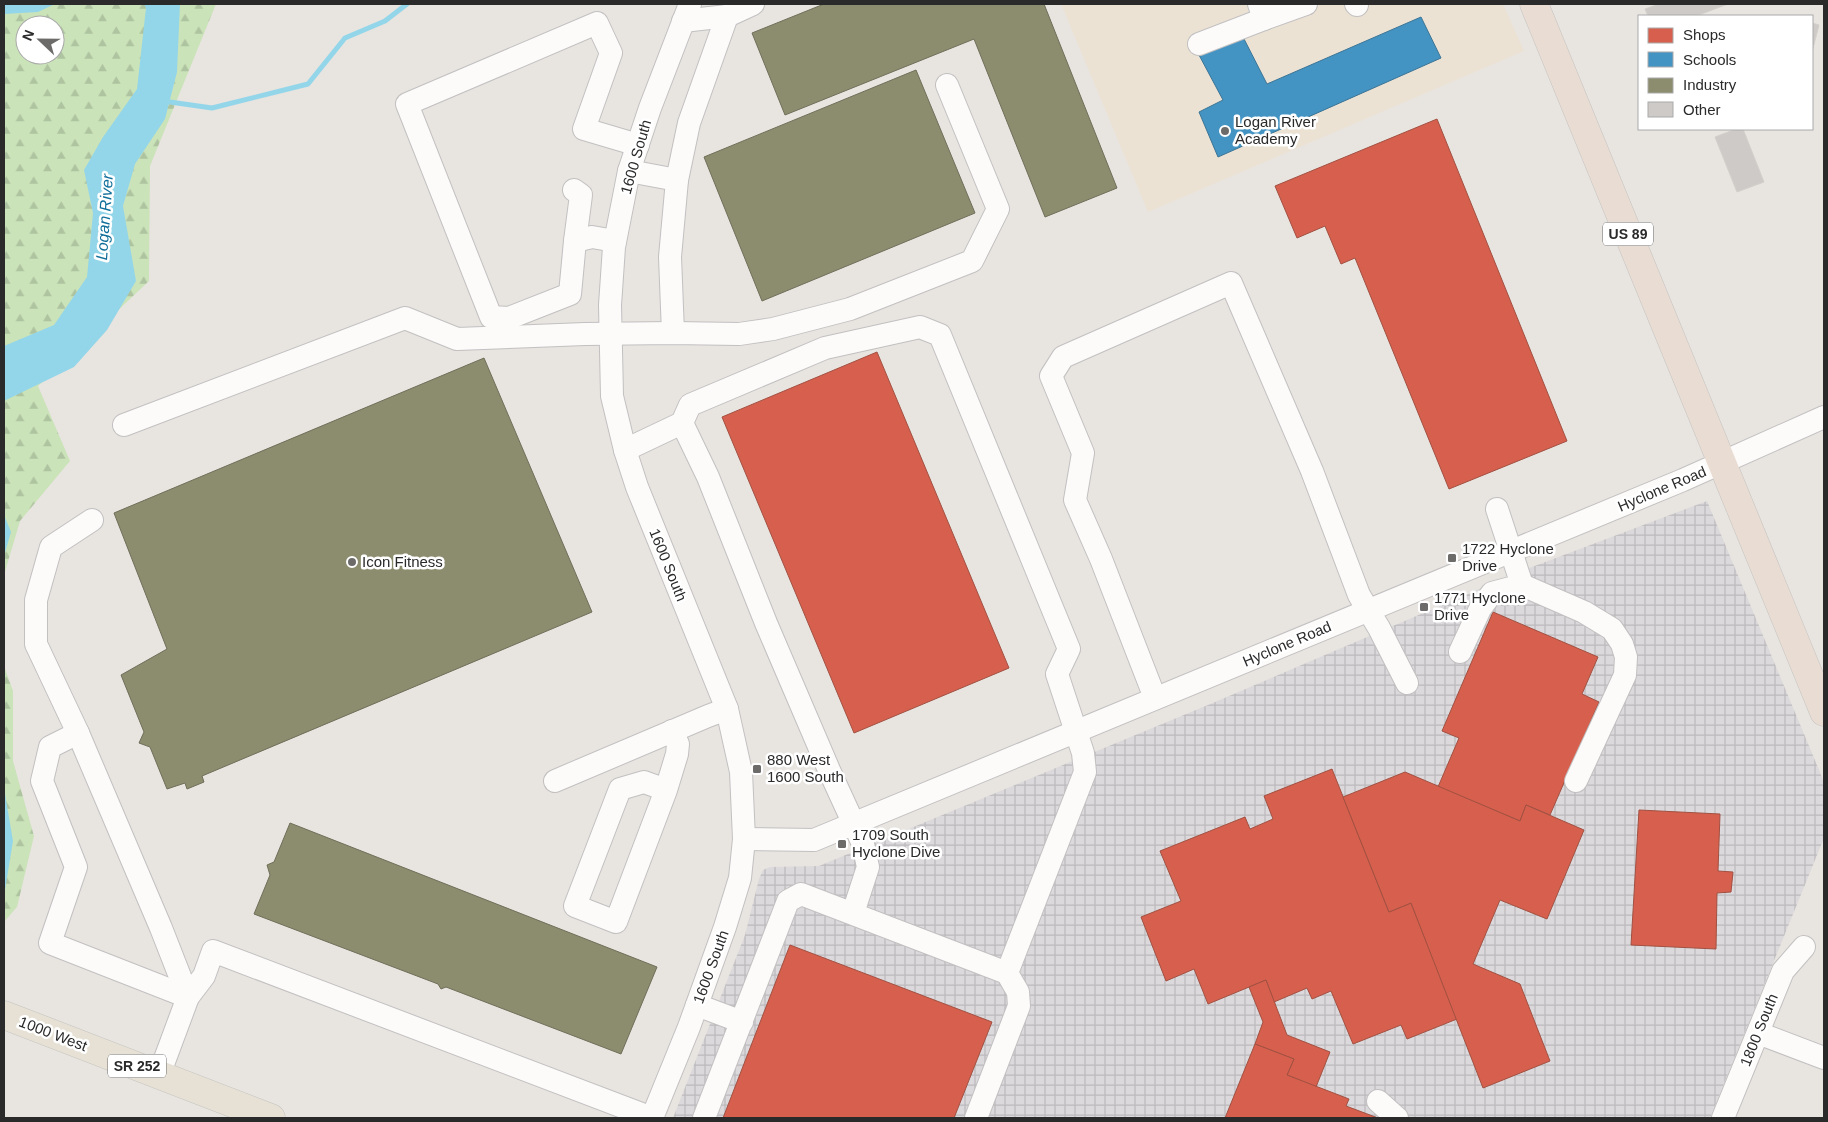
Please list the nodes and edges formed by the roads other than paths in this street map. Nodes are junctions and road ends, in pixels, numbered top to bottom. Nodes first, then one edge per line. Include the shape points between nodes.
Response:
1 (753, 4) edge
2 (1306, 4) edge
3 (1534, 4) edge
4 (1261, 11) edge
5 (687, 12) edge
6 (727, 16) junction
7 (1199, 44) dead end
8 (947, 85) dead end
9 (638, 145) junction
10 (629, 171) junction
11 (677, 180) junction
12 (574, 190) dead end
13 (575, 241) junction
14 (615, 241) junction
15 (673, 333) junction
16 (611, 334) junction
17 (1824, 417) edge
18 (682, 423) junction
19 (124, 425) dead end
20 (625, 450) junction
21 (1722, 464) junction
22 (1497, 509) dead end
23 (92, 520) dead end
24 (1512, 552) junction
25 (1522, 585) junction
26 (1368, 610) junction
27 (1460, 652) dead end
28 (1407, 682) dead end
29 (1155, 698) junction
30 (727, 709) junction
31 (1824, 712) edge
32 (672, 731) junction
33 (1075, 732) junction
34 (78, 733) junction
35 (556, 781) dead end
36 (1576, 781) dead end
37 (666, 790) junction
38 (853, 824) junction
39 (744, 839) junction
40 (853, 914) junction
41 (1804, 947) dead end
42 (1007, 973) junction
43 (188, 997) junction
44 (697, 1005) junction
45 (4, 1015) edge
46 (742, 1022) junction
47 (1758, 1033) junction
48 (1824, 1058) edge
49 (159, 1075) junction
50 (1378, 1101) dead end
51 (271, 1118) edge
52 (652, 1118) edge
53 (704, 1118) edge
54 (976, 1118) edge
55 (1397, 1118) edge
56 (1723, 1118) edge

1 - 6 street
2 - 4 street
3 - 21 highway, US 89
4 - 7 street
5 - 6 street
5 - 9 street, 1600 South
6 - 11 street via 689,123
8 - 15 street via 998,209 972,261 850,309 773,329 739,334
9 - 10 street, 1600 South
9 - 13 street via 584,128 611,53 597,23 407,104 491,317 509,318 570,294
10 - 11 street
10 - 14 street, 1600 South
11 - 15 street via 670,257
12 - 13 street via 581,195
13 - 14 street via 592,237
14 - 16 street, 1600 South
15 - 16 street
16 - 19 street via 457,339 405,318
16 - 20 street, 1600 South via 612,396
17 - 21 street, Hyclone Road
18 - 20 street
18 - 33 street via 690,405 825,348 920,327 940,335 1069,649 1057,674
18 - 38 street via 708,477 766,623
20 - 30 street, 1600 South via 636,486
21 - 24 street, Hyclone Road
21 - 31 highway, US 89
22 - 24 street
23 - 34 street via 51,547 36,600 36,644
24 - 25 street
24 - 26 street, Hyclone Road
25 - 27 street via 1492,592 1480,608
25 - 36 street via 1584,612 1612,629 1626,656 1625,675
26 - 28 street
26 - 29 street, Hyclone Road
26 - 29 street via 1359,595 1312,471 1231,283 1063,357 1051,376 1083,453 1075,500 1102,559
29 - 33 street, Hyclone Road
30 - 32 street
30 - 39 street, 1600 South via 741,772
32 - 35 street
32 - 37 street via 678,744 677,754
33 - 38 street, Hyclone Road
33 - 42 street via 1083,753 1085,772
34 - 43 street
34 - 43 street via 50,747 42,781 76,867 50,943
37 - 37 street via 616,922 575,906 620,789 644,782
38 - 39 street, Hyclone Road via 814,840
38 - 40 street via 863,844 868,867
39 - 44 street, 1600 South via 740,878
40 - 42 street
40 - 46 street via 801,894 788,901
41 - 47 street, 1800 South via 1783,971
42 - 54 street via 1018,992 1019,1006
43 - 49 street
43 - 52 street via 204,976 213,951
44 - 46 street
44 - 52 street, 1600 South
45 - 49 main road, 1000 West / SR 252
46 - 53 street
47 - 48 street
47 - 56 street, 1800 South
49 - 51 main road, 1000 West / SR 252
50 - 55 street

